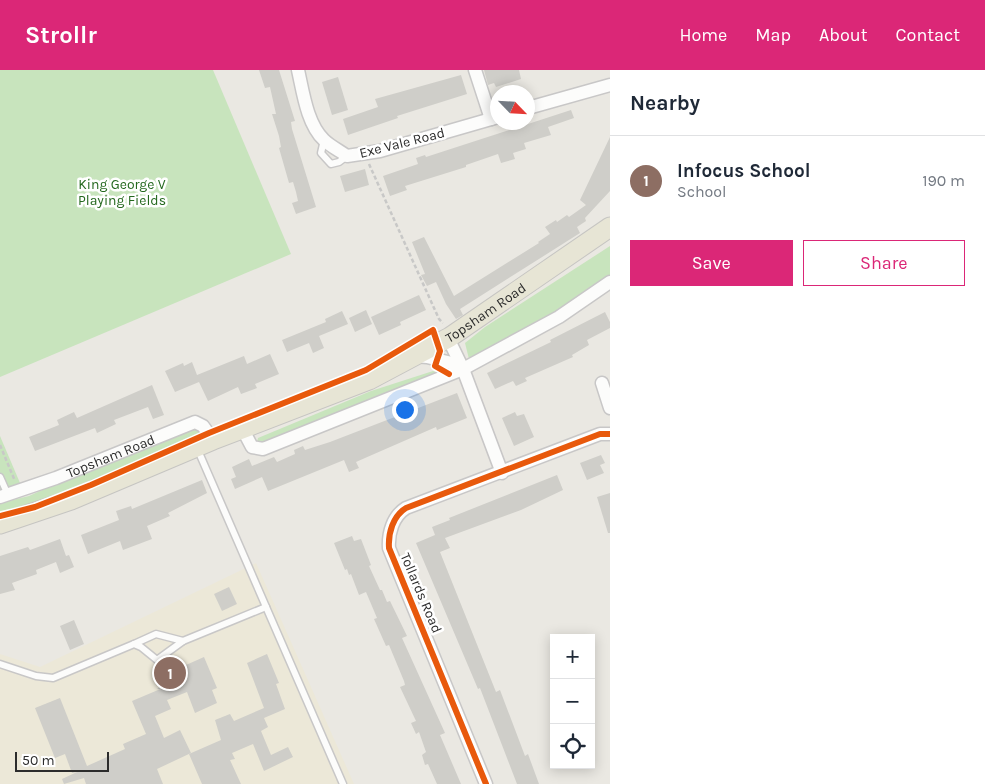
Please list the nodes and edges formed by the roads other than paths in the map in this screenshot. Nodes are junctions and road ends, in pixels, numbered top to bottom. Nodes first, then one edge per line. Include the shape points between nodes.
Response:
1 (298, 70) edge
2 (475, 70) edge
3 (610, 85) edge
4 (535, 106) edge
5 (490, 108) edge
6 (490, 119) edge
7 (610, 227) edge
8 (610, 282) edge
9 (447, 334) junction
10 (414, 356) junction
11 (462, 367) junction
12 (602, 383) dead end
13 (610, 408) edge
14 (243, 430) junction
15 (610, 434) edge
16 (205, 444) junction
17 (502, 473) junction
18 (0, 477) edge
19 (9, 495) edge
20 (0, 524) edge
21 (266, 607) junction
22 (184, 641) junction
23 (134, 644) junction
24 (0, 664) edge
25 (343, 784) edge
26 (486, 784) edge

1 - 6 street, Exe Vale Road via 315,126 324,140 347,156
2 - 5 street
3 - 4 street
7 - 9 main road, Topsham Road
8 - 11 street via 559,318
9 - 10 main road, Topsham Road
9 - 11 street
10 - 11 street
10 - 14 main road, Topsham Road via 369,380
11 - 14 street via 263,449 252,447
11 - 17 street
12 - 13 street
14 - 16 main road, Topsham Road
15 - 17 street, Tollards Road via 600,434
16 - 19 street, Topsham Road via 203,426 196,422
16 - 20 main road, Topsham Road via 70,500
16 - 21 lane
17 - 26 street, Tollards Road via 406,508 396,517 388,538 389,548
18 - 19 lane
21 - 22 lane
21 - 25 lane
22 - 23 lane via 156,634
22 - 23 lane via 156,660
23 - 24 lane via 53,678

